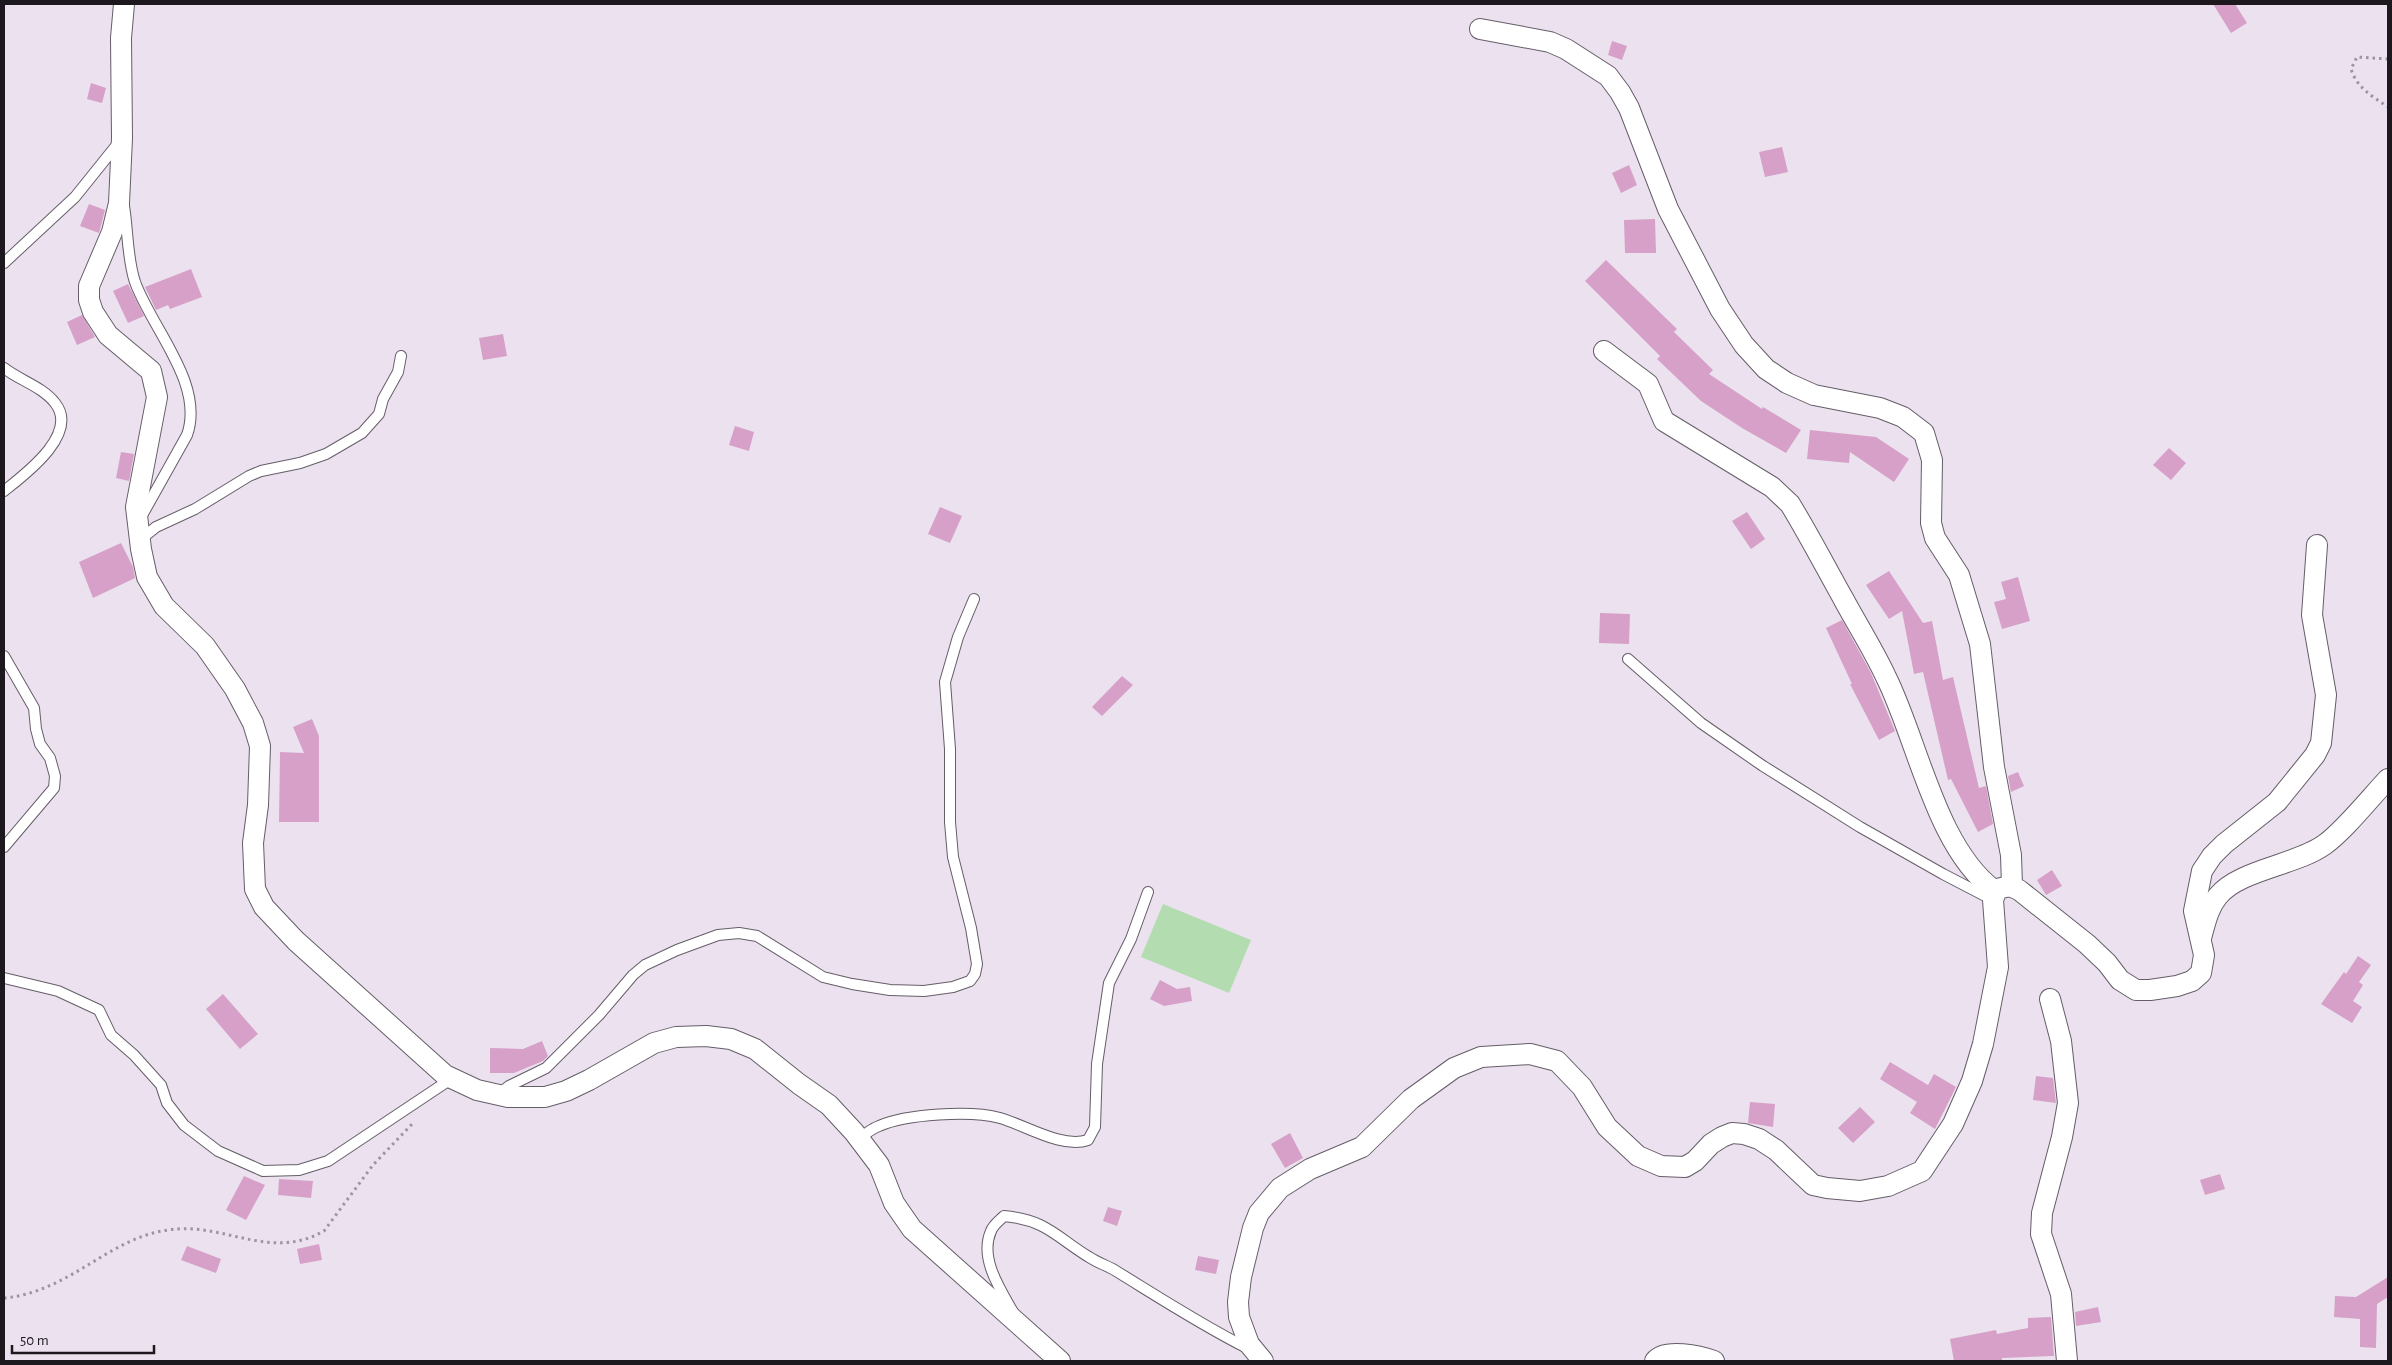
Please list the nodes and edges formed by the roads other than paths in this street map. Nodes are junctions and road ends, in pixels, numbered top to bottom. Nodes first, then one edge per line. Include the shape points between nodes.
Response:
1 (124, 4) edge
2 (1480, 29) dead end
3 (122, 138) junction
4 (120, 185) junction
5 (4, 263) edge
6 (1604, 351) dead end
7 (401, 356) dead end
8 (4, 368) edge
9 (4, 491) edge
10 (140, 531) junction
11 (2317, 545) dead end
12 (974, 599) dead end
13 (4, 656) edge
14 (1628, 659) dead end
15 (2388, 779) edge
16 (4, 847) edge
17 (1148, 892) dead end
18 (2000, 892) junction
19 (2201, 938) junction
20 (4, 978) edge
21 (2050, 999) dead end
22 (451, 1079) junction
23 (498, 1095) junction
24 (859, 1139) junction
25 (1023, 1328) junction
26 (1259, 1357) edge
27 (1060, 1361) edge
28 (1655, 1361) edge
29 (1714, 1361) edge
30 (2067, 1361) edge

1 - 3 street
2 - 18 street via 1550,42 1608,76 1629,108 1668,209 1720,309 1744,345 1766,369 1814,395 1880,408 1903,417 1924,433 1932,460 1931,523 1935,538 1960,575 1980,644 1994,767 2011,855
3 - 4 street
3 - 5 lane via 75,196
4 - 10 lane via 135,281 183,375 192,405 192,423 141,515
4 - 10 street via 112,232 88,286 93,312 108,335 151,371 157,397 136,508
6 - 18 street via 1648,384 1664,421 1772,487 1790,504 1886,677 1945,825 1969,864 1985,883
7 - 10 lane via 398,372 383,399 379,414 354,438 326,454 249,476 195,509
8 - 9 lane via 56,404 60,426 48,453
10 - 22 street via 147,577 164,606 204,646 235,689 260,746 253,843 255,889 261,901 296,941
11 - 19 street via 2312,614 2326,695 2321,742 2315,755 2277,802 2224,844 2202,871 2194,911
12 - 23 lane via 958,637 945,682 953,857 977,964 970,980 953,987 924,991 852,984 823,977 757,936 739,933 718,935 645,965 546,1068
13 - 16 lane via 34,708 40,744 50,758 55,776 54,788
14 - 18 lane via 1701,724 1860,827 1943,874
15 - 19 street via 2326,844 2314,852 2252,875 2219,894 2210,909
17 - 24 lane via 1131,939 1109,983 1097,1064 1095,1127 1088,1140 1079,1143 1067,1141 1002,1118 971,1113 880,1125
18 - 19 street via 2088,944 2120,980 2136,990 2192,981 2204,963
18 - 26 street via 1998,967 1983,1044 1972,1081 1953,1124 1922,1171 1888,1186 1860,1191 1827,1188 1813,1184 1766,1143 1732,1133 1711,1144 1695,1161 1685,1166 1661,1166 1638,1156 1606,1127 1582,1087 1556,1062 1530,1054 1481,1057 1454,1068 1411,1099 1362,1147 1310,1170 1280,1188 1259,1213 1238,1290 1239,1318 1249,1344
20 - 22 lane via 58,991 99,1010 112,1035 160,1085 167,1103 184,1125 218,1151 263,1171 299,1170 328,1161
21 - 30 street via 2061,1041 2068,1104 2042,1213 2041,1234 2061,1294
22 - 23 street
23 - 24 street via 545,1097 566,1091 654,1042 676,1037 731,1039 754,1049 829,1105
24 - 25 street via 879,1165 894,1203 912,1229
25 - 26 lane via 1005,1297 986,1252 991,1230 1004,1216 1026,1218 1053,1231 1089,1258 1114,1269
25 - 27 street
28 - 29 street via 1662,1356 1682,1354

